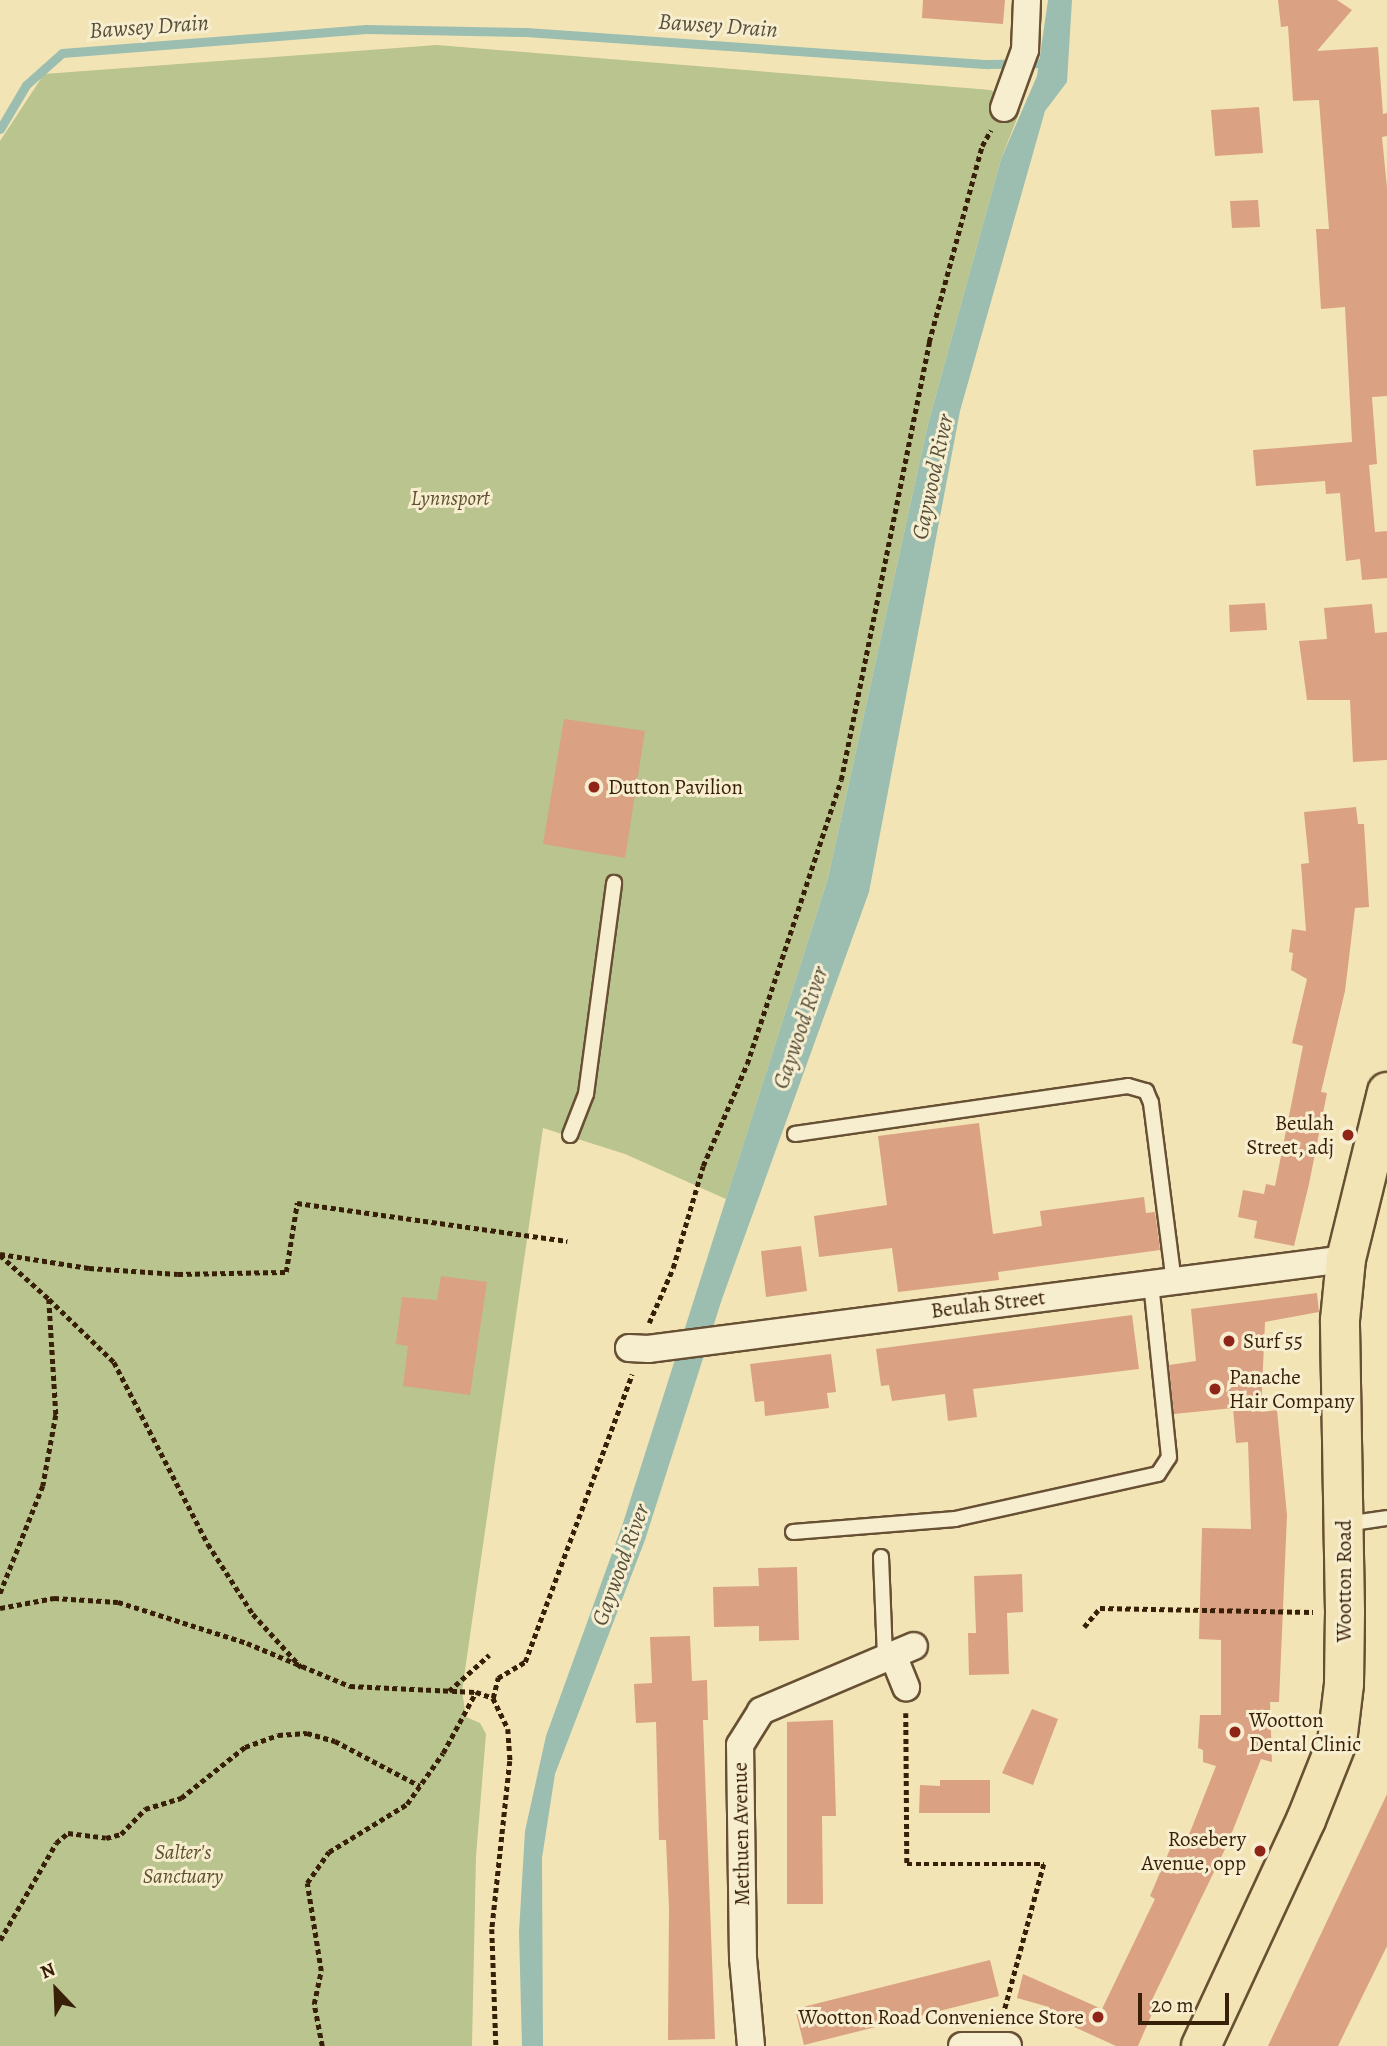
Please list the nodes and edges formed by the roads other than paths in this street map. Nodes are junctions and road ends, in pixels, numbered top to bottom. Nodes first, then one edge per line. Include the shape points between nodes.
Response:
1 (1027, 0) edge
2 (1006, 102) road end
3 (614, 883) dead end
4 (1387, 1092) edge
5 (795, 1134) dead end
6 (570, 1135) dead end
7 (1346, 1259) junction
8 (1163, 1282) junction
9 (639, 1349) road end
10 (1387, 1518) edge
11 (1344, 1524) junction
12 (793, 1532) dead end
13 (881, 1557) dead end
14 (898, 1653) junction
15 (906, 1687) road end
16 (1002, 2045) edge
17 (751, 2046) edge
18 (962, 2046) edge
19 (1201, 2046) edge

1 - 2 street via 1025,50
3 - 6 lane via 586,1094
4 - 7 main road, Wootton Road
5 - 8 lane via 1128,1086 1146,1091 1151,1103
7 - 8 street, Beulah Street
7 - 11 main road, Wootton Road via 1340,1320
8 - 9 street, Beulah Street
8 - 12 lane via 1169,1457 1158,1474 955,1520
10 - 11 lane
11 - 19 main road, Wootton Road via 1345,1684 1337,1742 1307,1820
13 - 14 lane
14 - 15 street
14 - 17 street, Methuen Avenue via 761,1711 740,1745 743,1958
16 - 18 street

